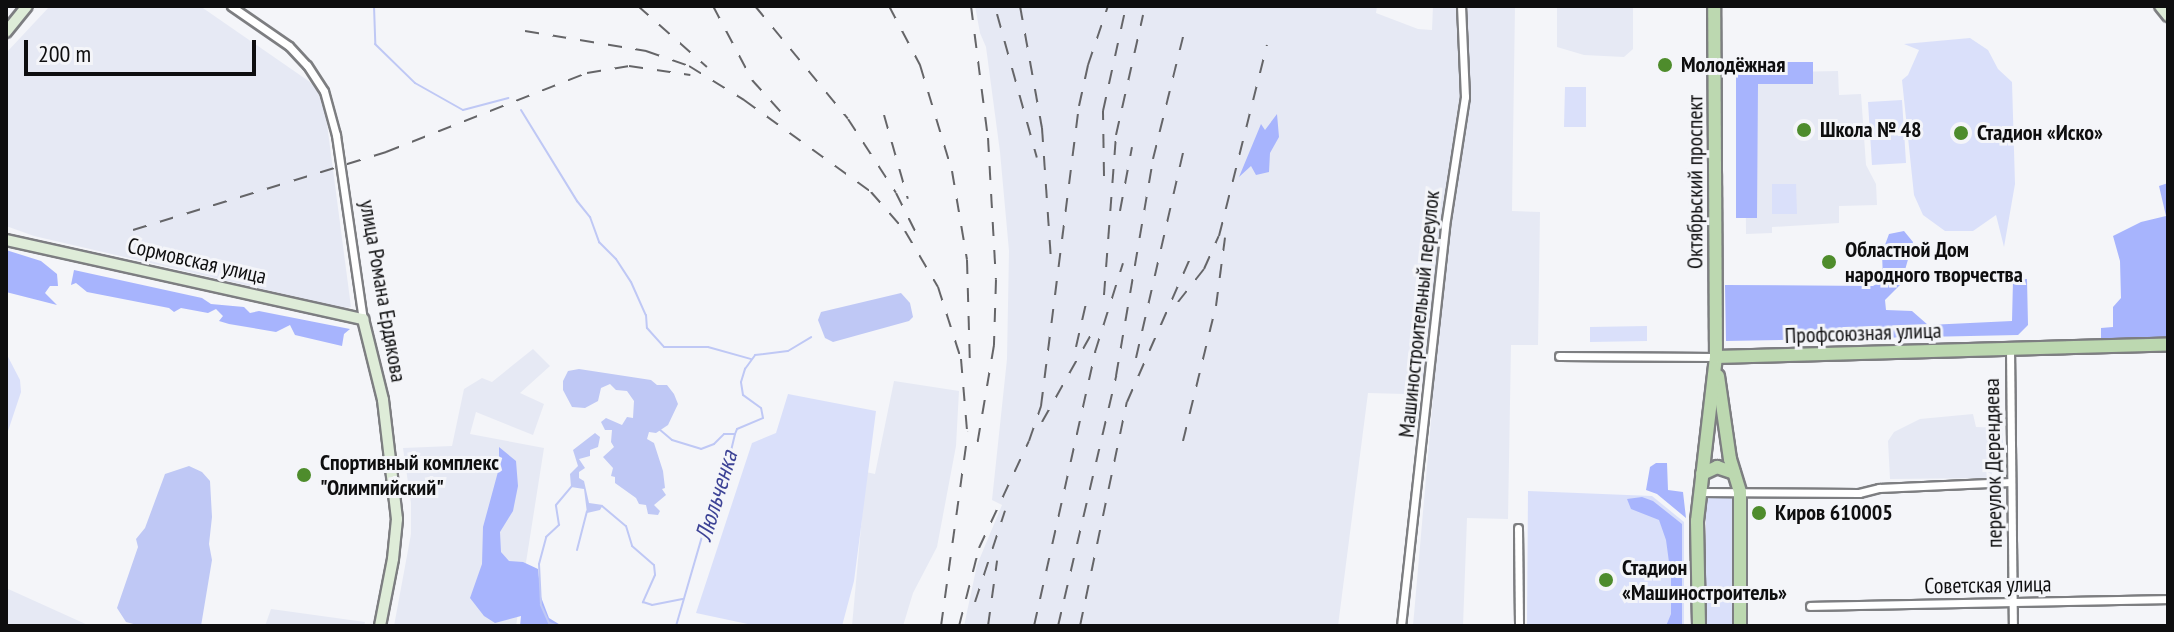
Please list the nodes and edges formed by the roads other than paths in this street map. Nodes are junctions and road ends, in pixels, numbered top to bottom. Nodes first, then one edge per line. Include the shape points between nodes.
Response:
1 (27, 6) edge
2 (231, 6) edge
3 (1461, 6) edge
4 (1714, 6) edge
5 (2160, 6) edge
6 (2168, 16) edge
7 (6, 32) edge
8 (6, 237) edge
9 (363, 319) junction
10 (2168, 344) edge
11 (2010, 348) junction
12 (1559, 356) dead end
13 (1716, 357) junction
14 (1734, 473) junction
15 (1702, 474) junction
16 (2011, 482) junction
17 (1699, 492) junction
18 (1740, 492) junction
19 (1518, 528) dead end
20 (2168, 599) edge
21 (2013, 602) junction
22 (1810, 606) dead end
23 (380, 626) edge
24 (1401, 626) edge
25 (1519, 626) edge
26 (1699, 626) edge
27 (1740, 626) edge
28 (2013, 626) edge

1 - 7 street
2 - 9 street, улица Романа Ердякова via 289,46 324,91 336,135
3 - 24 street, Машиностроительный переулок via 1465,97 1445,226
4 - 13 main road, Октябрьский проспект
5 - 6 street
8 - 9 street, Сормовская улица
9 - 23 street, улица Романа Ердякова via 383,400 395,495 393,559
10 - 11 main road, Профсоюзная улица
11 - 13 main road, Профсоюзная улица
11 - 16 street, переулок Дерендяева
12 - 13 street, Профсоюзная улица
13 - 14 main road, Октябрьский проспект
13 - 15 main road, Октябрьский проспект
14 - 15 main road via 1717,467
14 - 18 main road, Октябрьский проспект
15 - 17 main road, Октябрьский проспект
16 - 18 street via 1859,493
16 - 21 street, переулок Дерендяева
17 - 18 street
17 - 26 main road, Октябрьский проспект
18 - 27 main road, Октябрьский проспект
19 - 25 street
20 - 21 street, Советская улица
21 - 22 street, Советская улица
21 - 28 street, переулок Дерендяева

